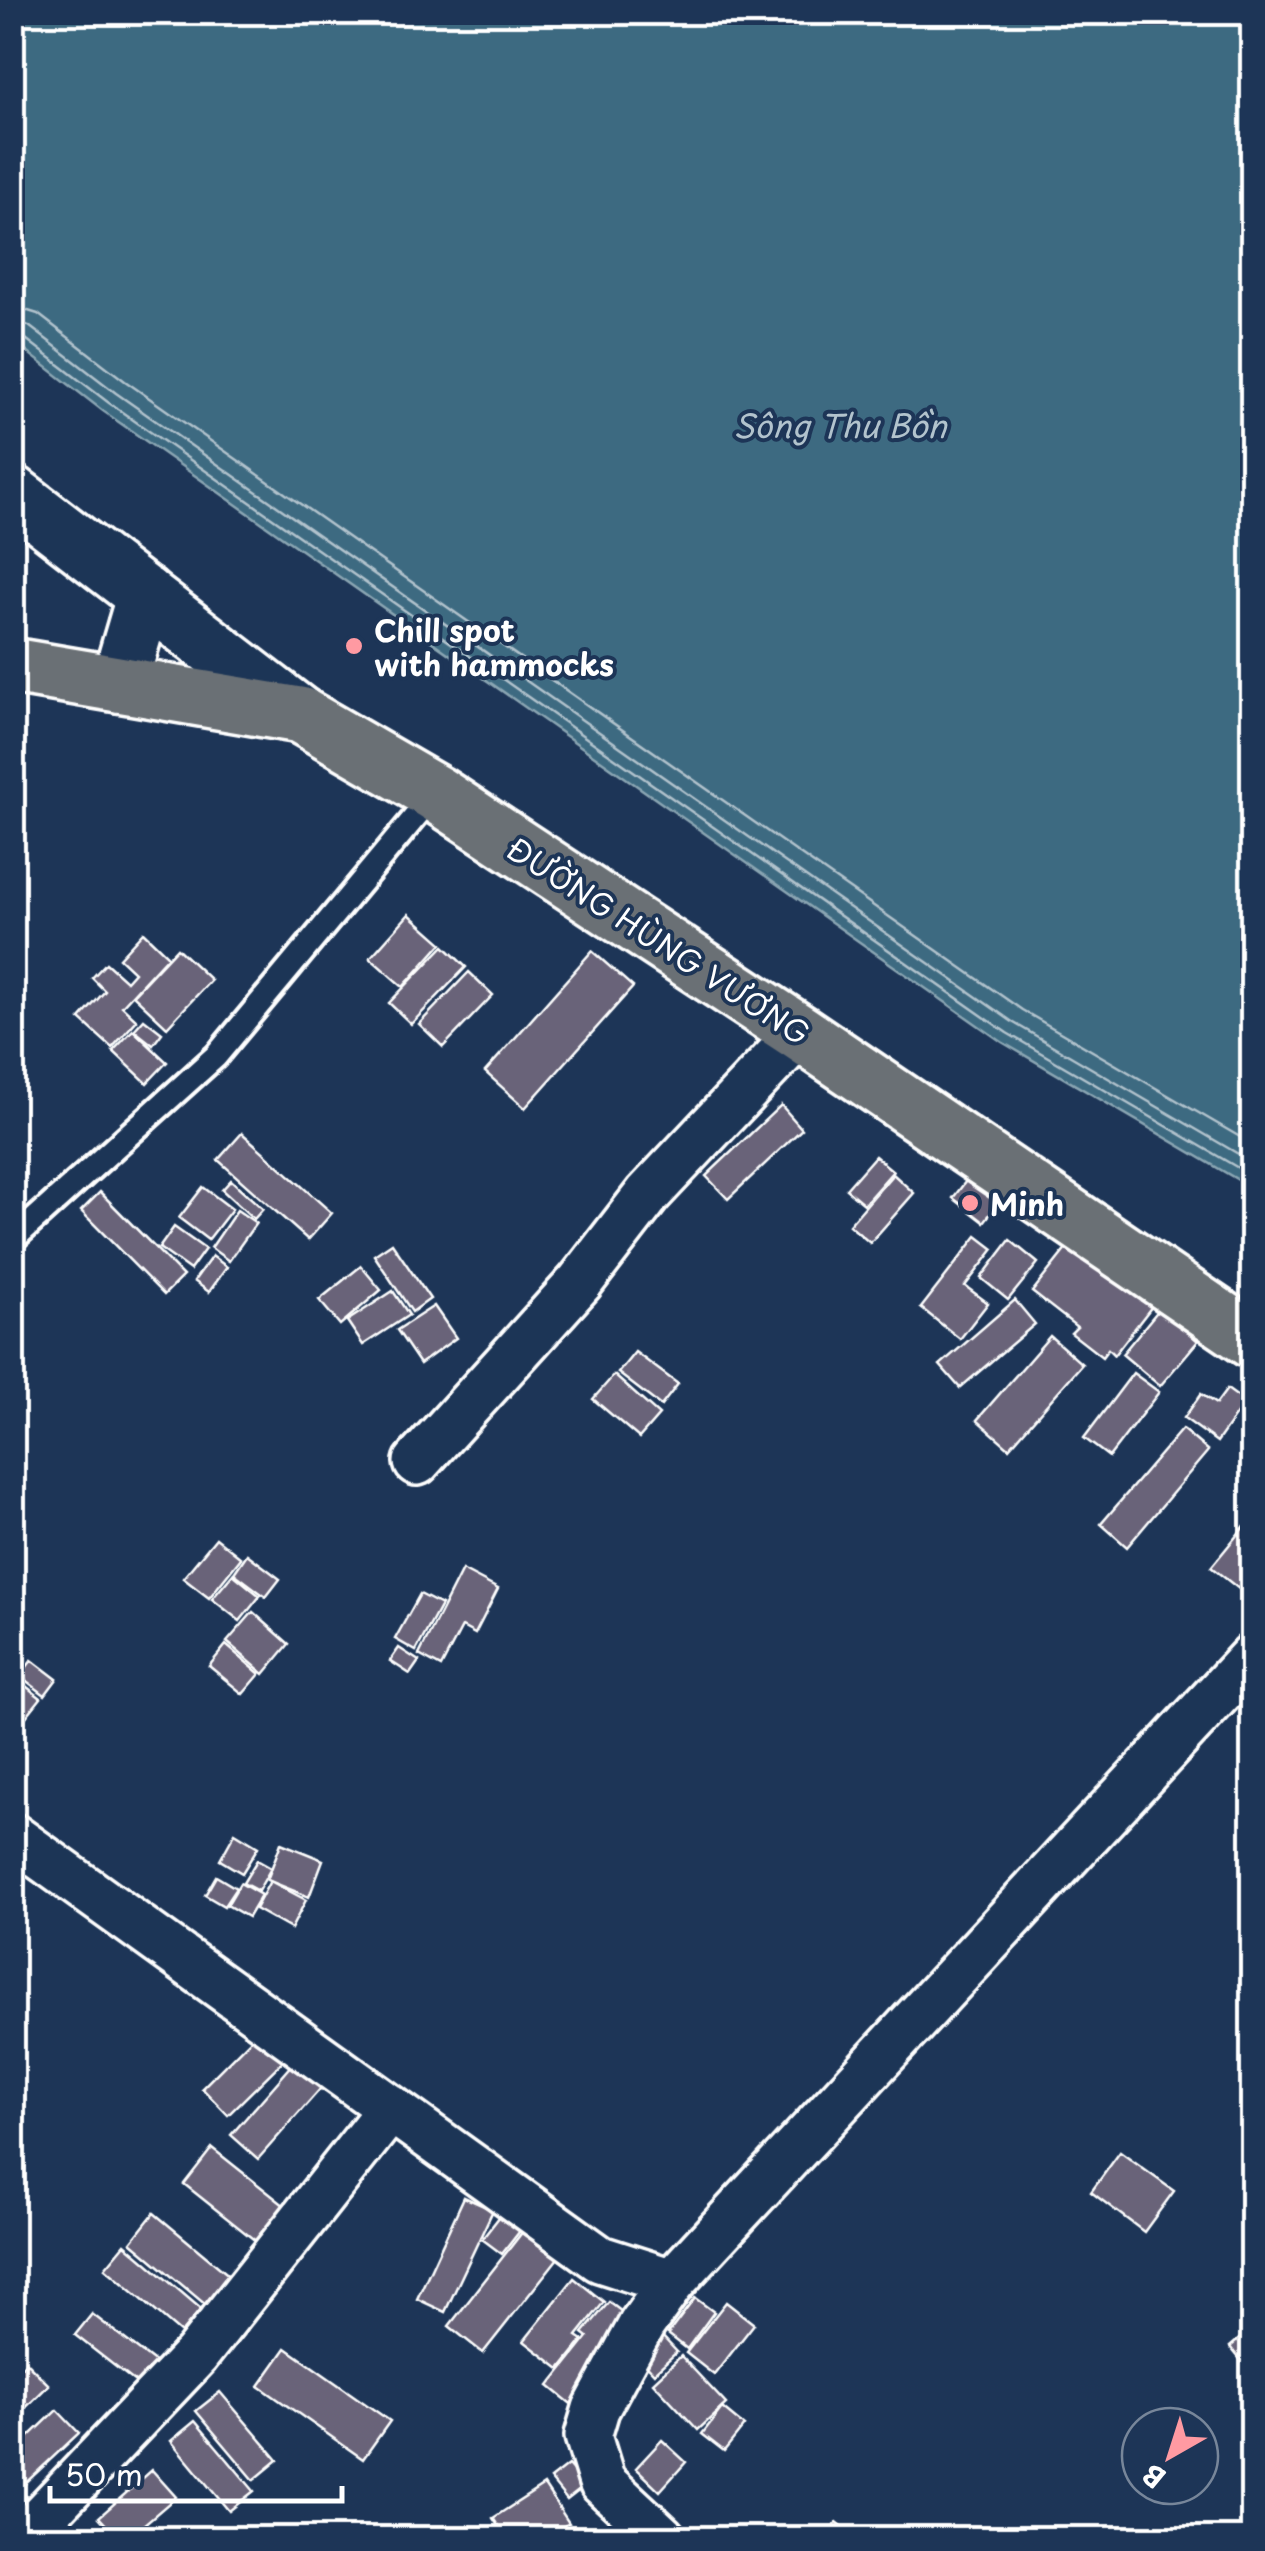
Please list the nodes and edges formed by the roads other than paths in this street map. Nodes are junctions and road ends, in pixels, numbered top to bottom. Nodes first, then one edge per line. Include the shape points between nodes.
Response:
1 (12, 493) edge
2 (145, 595) junction
3 (12, 666) edge
4 (119, 684) junction
5 (300, 715) junction
6 (435, 793) junction
7 (800, 1032) junction
8 (12, 1240) edge
9 (1252, 1340) edge
10 (416, 1462) dead end
11 (1252, 1656) edge
12 (12, 1836) edge
13 (390, 2108) junction
14 (672, 2282) junction
15 (23, 2532) edge
16 (662, 2538) edge

1 - 2 street
2 - 4 street
2 - 5 street
3 - 4 main road, ĐƯỜNG HÙNG VƯƠNG
4 - 5 main road, ĐƯỜNG HÙNG VƯƠNG
5 - 6 main road, ĐƯỜNG HÙNG VƯƠNG
6 - 7 main road, ĐƯỜNG HÙNG VƯƠNG
6 - 8 lane via 216,1056
7 - 9 main road, ĐƯỜNG HÙNG VƯƠNG
7 - 10 street via 648,1194 580,1282
11 - 14 street
12 - 13 street
13 - 14 street via 600,2260
13 - 15 street via 196,2354
14 - 16 street via 642,2324 588,2436 602,2482

